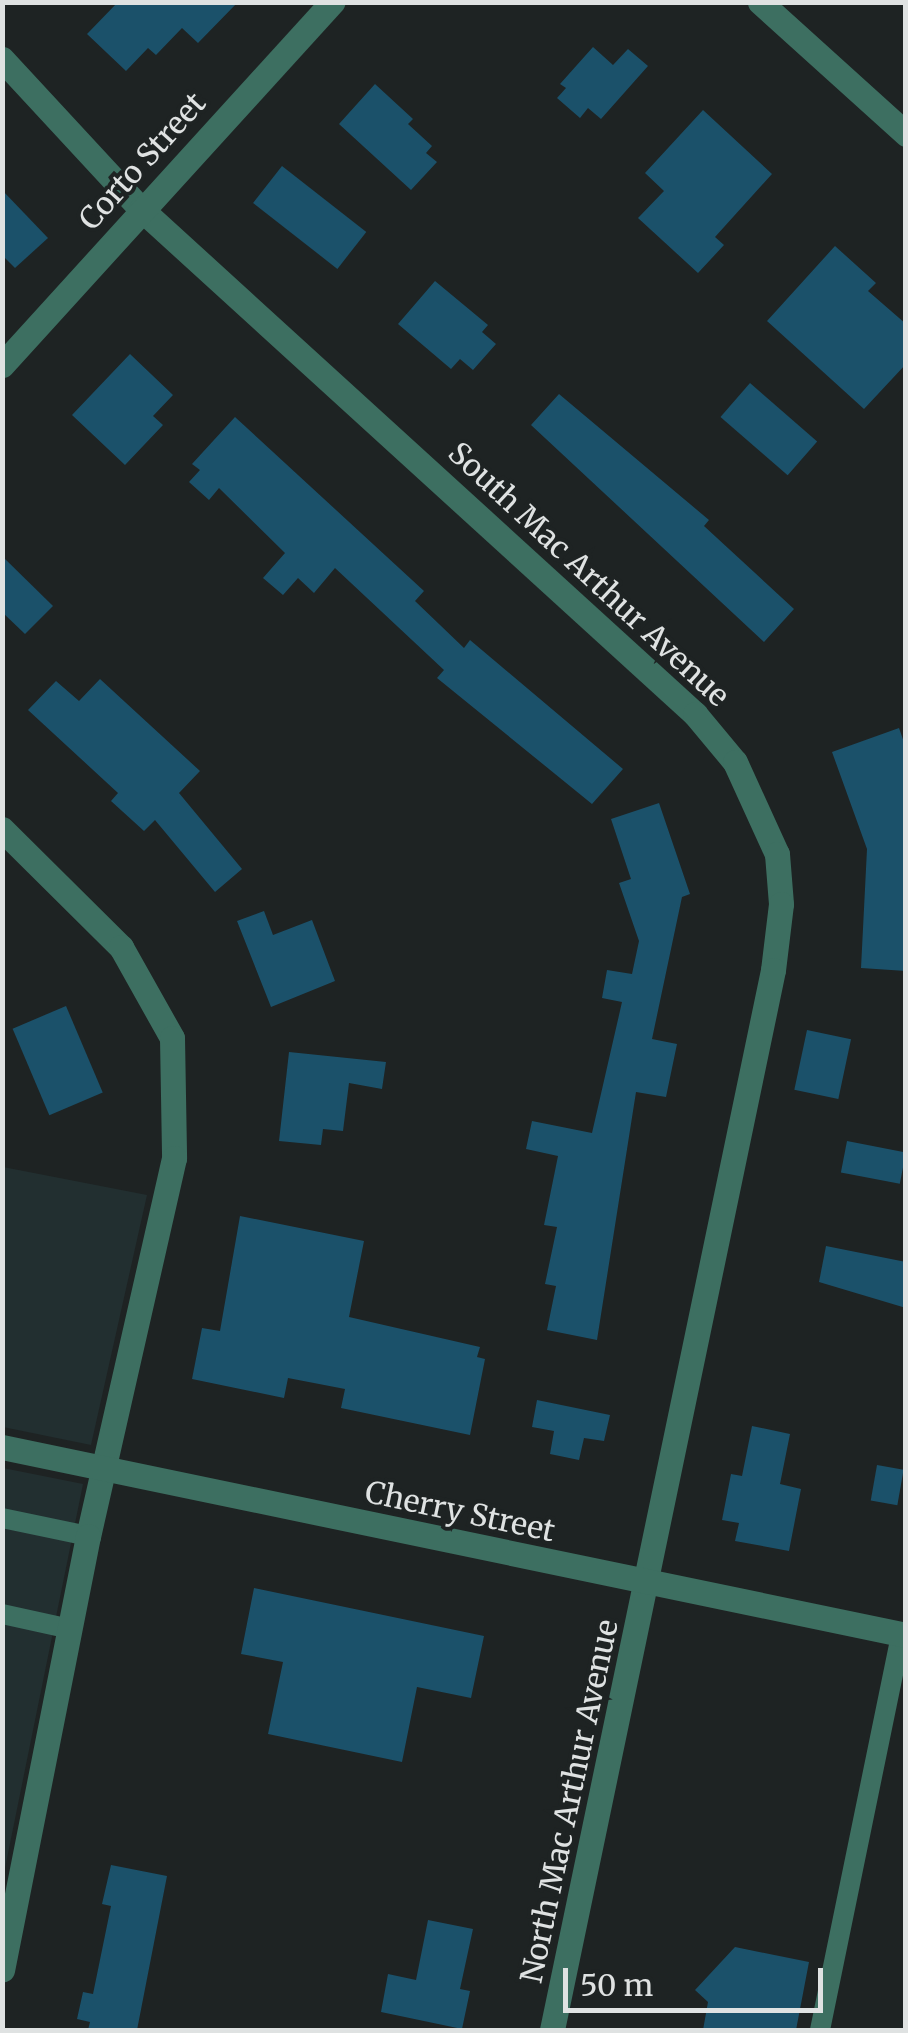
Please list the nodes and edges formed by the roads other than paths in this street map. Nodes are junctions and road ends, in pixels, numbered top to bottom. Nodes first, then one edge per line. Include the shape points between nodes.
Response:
1 (332, 2) edge
2 (760, 2) edge
3 (2, 60) edge
4 (906, 134) edge
5 (142, 209) junction
6 (2, 365) edge
7 (2, 829) edge
8 (2, 855) edge
9 (38, 862) junction
10 (2, 1447) edge
11 (104, 1468) junction
12 (2, 1518) edge
13 (88, 1536) junction
14 (648, 1585) junction
15 (2, 1614) edge
16 (70, 1628) junction
17 (903, 1635) edge
18 (2, 1970) edge
19 (552, 2030) edge
20 (820, 2030) edge

1 - 5 street, Corto Street
2 - 4 street
3 - 5 street, South Mac Arthur Avenue
5 - 6 street, Corto Street
5 - 14 street, South Mac Arthur Avenue via 668,686 736,762 767,823 779,872 776,953
7 - 9 street
8 - 9 street
9 - 11 street via 121,947 172,1038 174,1158
10 - 11 street, Cherry Street
11 - 13 street
11 - 14 street, Cherry Street
12 - 13 lane
13 - 16 street
14 - 17 street, Cherry Street
14 - 19 street, North Mac Arthur Avenue
15 - 16 lane
16 - 18 street
17 - 20 lane

